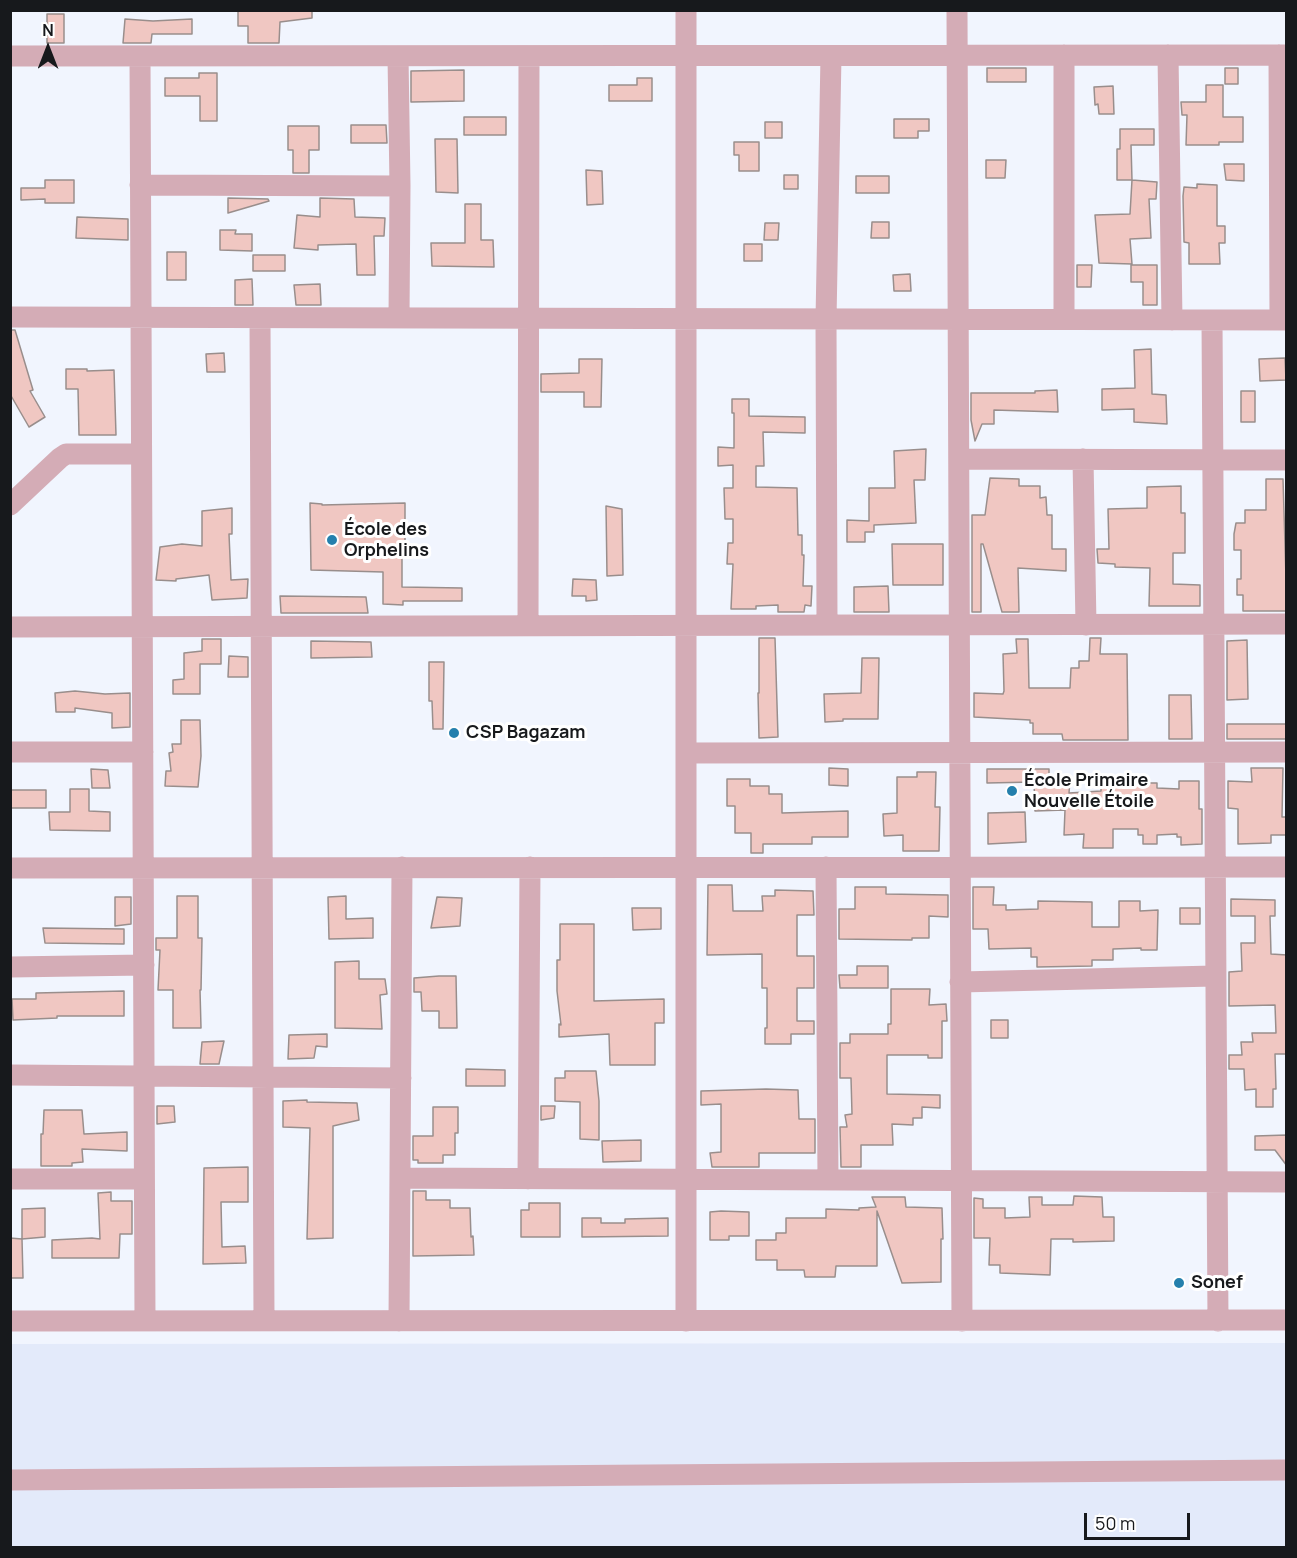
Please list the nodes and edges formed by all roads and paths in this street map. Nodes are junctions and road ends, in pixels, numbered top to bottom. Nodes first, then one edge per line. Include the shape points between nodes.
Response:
1 (686, 10) edge
2 (957, 10) edge
3 (10, 56) edge
4 (140, 56) junction
5 (398, 56) junction
6 (529, 56) junction
7 (686, 56) junction
8 (831, 56) junction
9 (957, 56) junction
10 (1064, 56) junction
11 (1168, 56) junction
12 (1283, 56) edge
13 (140, 185) junction
14 (400, 186) junction
15 (10, 317) edge
16 (141, 318) junction
17 (260, 318) junction
18 (399, 318) junction
19 (529, 318) junction
20 (686, 319) junction
21 (826, 319) junction
22 (958, 319) junction
23 (1064, 319) junction
24 (1172, 320) junction
25 (1212, 320) junction
26 (1283, 320) edge
27 (141, 454) junction
28 (958, 459) junction
29 (1083, 459) junction
30 (1212, 460) junction
31 (1287, 460) edge
32 (10, 505) edge
33 (1212, 624) junction
34 (1287, 624) edge
35 (827, 625) junction
36 (959, 625) junction
37 (1086, 625) junction
38 (528, 626) junction
39 (686, 626) junction
40 (10, 627) edge
41 (142, 627) junction
42 (261, 627) junction
43 (10, 752) edge
44 (143, 752) junction
45 (1215, 752) junction
46 (1287, 752) edge
47 (686, 753) junction
48 (959, 753) junction
49 (402, 867) junction
50 (530, 867) junction
51 (686, 867) junction
52 (826, 867) junction
53 (960, 867) junction
54 (1216, 867) junction
55 (1287, 867) edge
56 (10, 868) edge
57 (143, 868) junction
58 (262, 868) junction
59 (144, 965) junction
60 (10, 967) edge
61 (1214, 976) junction
62 (960, 982) junction
63 (10, 1075) edge
64 (144, 1076) junction
65 (263, 1077) junction
66 (401, 1078) junction
67 (400, 1178) junction
68 (10, 1179) edge
69 (144, 1179) junction
70 (528, 1179) junction
71 (687, 1179) junction
72 (828, 1180) junction
73 (961, 1180) junction
74 (1217, 1182) junction
75 (1287, 1182) edge
76 (962, 1320) junction
77 (1218, 1320) junction
78 (1287, 1320) edge
79 (10, 1321) edge
80 (145, 1321) junction
81 (264, 1321) junction
82 (399, 1321) junction
83 (687, 1321) junction
84 (1287, 1470) edge
85 (10, 1480) edge

1 - 7 street
2 - 9 street
3 - 4 street
4 - 5 street
4 - 13 street
5 - 6 street
5 - 14 street
6 - 7 street
6 - 19 street
7 - 8 street
7 - 20 street
8 - 9 street
8 - 21 street
9 - 10 street
9 - 22 street
10 - 11 street
10 - 23 street
11 - 12 street
11 - 24 street
12 - 26 street
13 - 14 street
13 - 16 street
14 - 18 street
15 - 16 street
16 - 17 street
16 - 27 street
17 - 18 street
17 - 42 street
18 - 19 street
19 - 20 street
19 - 38 street
20 - 21 street
20 - 39 street
21 - 22 street
21 - 35 street
22 - 23 street
22 - 28 street
23 - 24 street
24 - 25 street
25 - 26 street
25 - 30 street
27 - 32 street via 66,454
27 - 41 street
28 - 29 street
28 - 36 street
29 - 30 street
29 - 37 street
30 - 31 street
30 - 33 street
33 - 34 street
33 - 37 street
33 - 45 street
35 - 36 street
35 - 39 street
36 - 37 street
36 - 48 street
38 - 39 street
38 - 42 street
39 - 47 street
40 - 41 street
41 - 42 street
41 - 44 street
42 - 58 street
43 - 44 street
44 - 57 street
45 - 46 street
45 - 48 street
45 - 54 street
47 - 48 street
47 - 51 street
48 - 53 street
49 - 50 street
49 - 58 street
49 - 66 street
50 - 51 street
50 - 70 street
51 - 52 street
51 - 71 street
52 - 53 street
52 - 72 street
53 - 54 street
53 - 62 street
54 - 55 street
54 - 61 street
56 - 57 street
57 - 58 street
57 - 59 street
58 - 65 street
59 - 60 street
59 - 64 street
61 - 62 street
61 - 74 street
62 - 73 street
63 - 64 street
64 - 65 street
64 - 69 street
65 - 66 street
65 - 81 street
66 - 67 street
67 - 70 street
67 - 82 street
68 - 69 street
69 - 80 street
70 - 71 street
71 - 72 street
71 - 83 street
72 - 73 street
73 - 74 street
73 - 76 street
74 - 75 street
74 - 77 street
76 - 77 street
76 - 83 street
77 - 78 street
79 - 80 street
80 - 81 street
81 - 82 street
82 - 83 street
84 - 85 street

